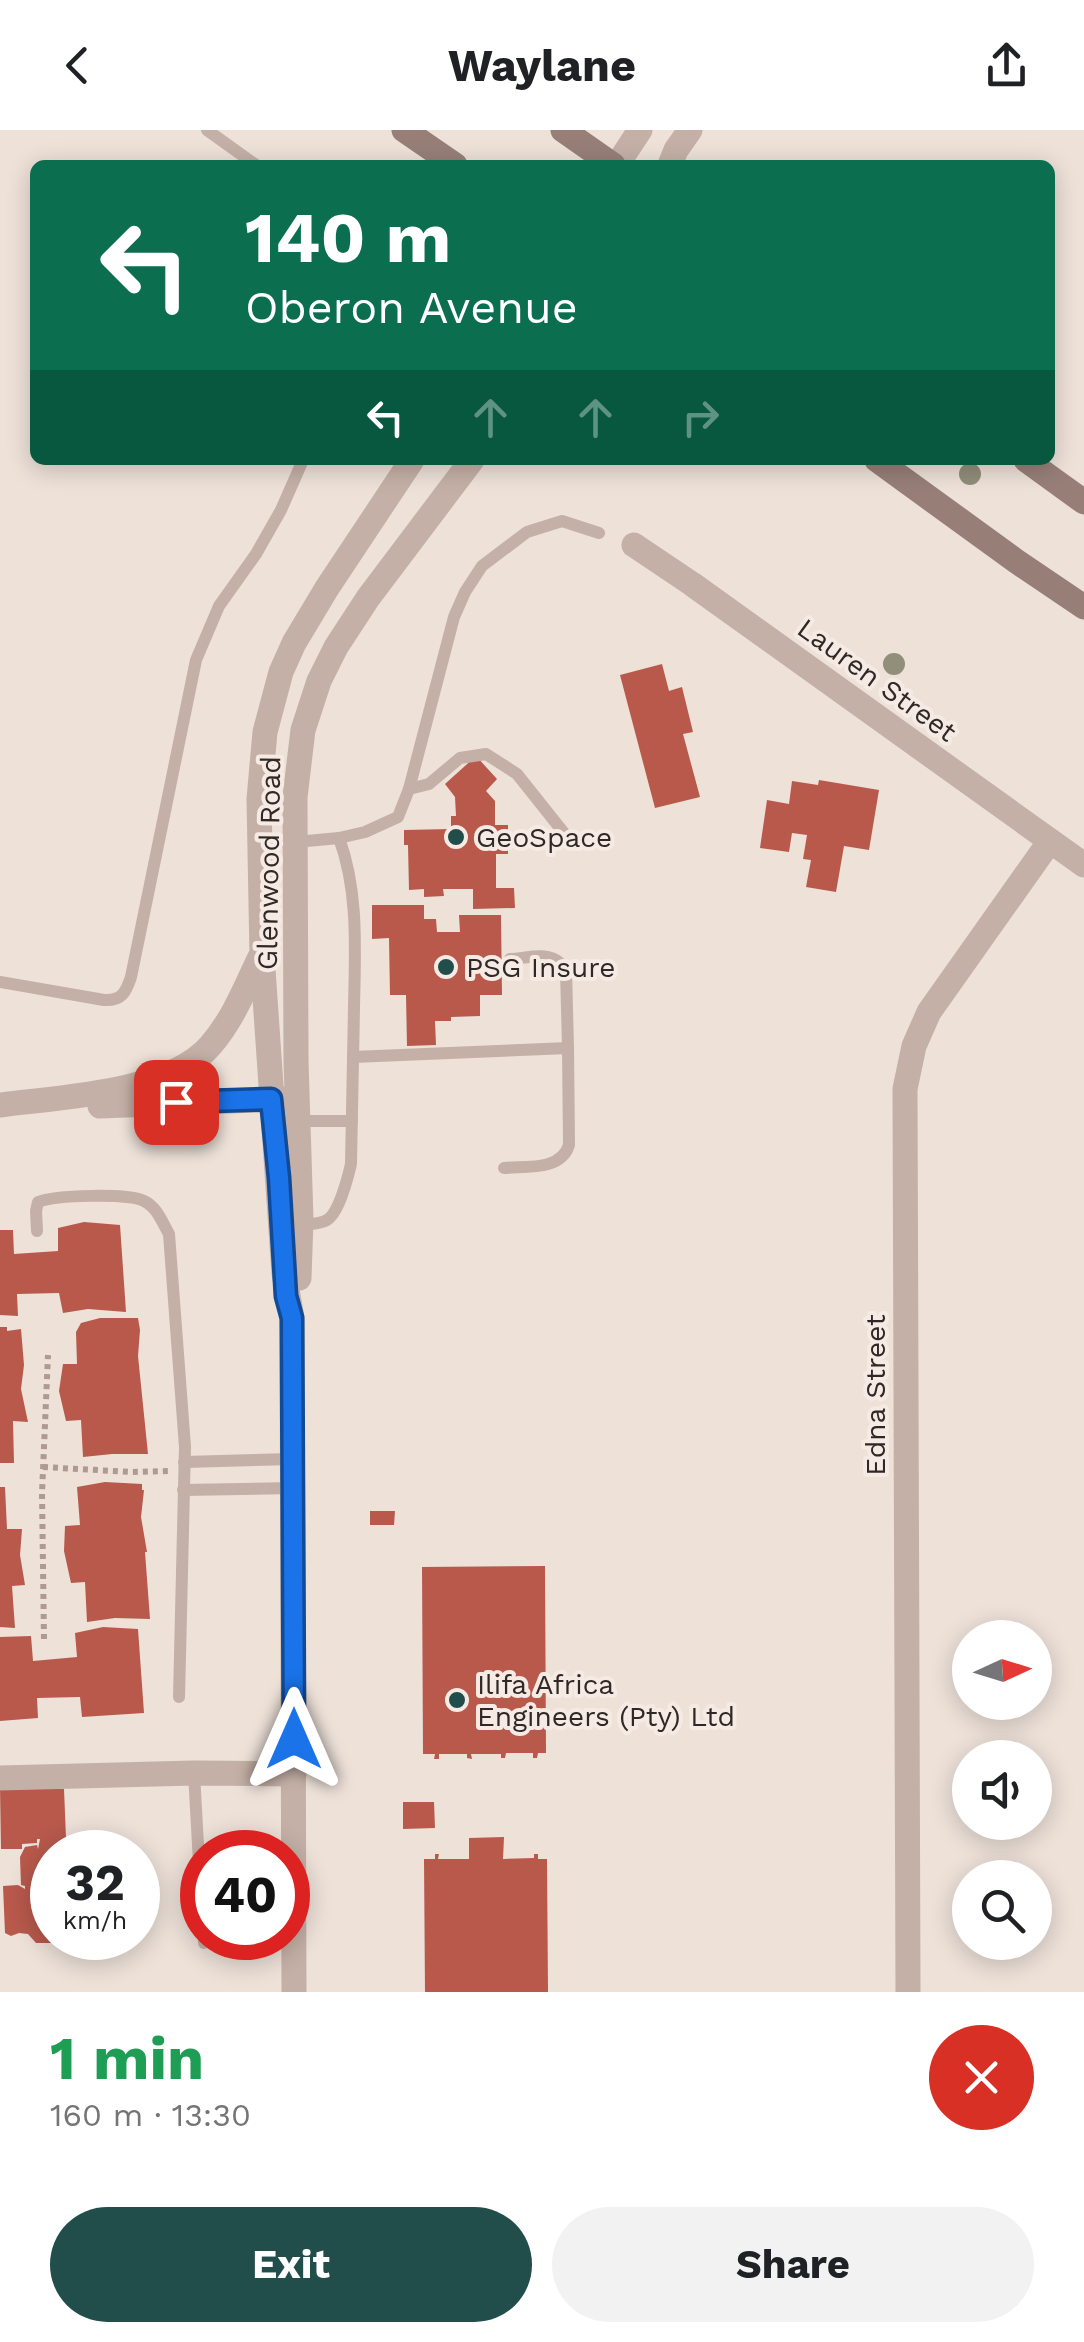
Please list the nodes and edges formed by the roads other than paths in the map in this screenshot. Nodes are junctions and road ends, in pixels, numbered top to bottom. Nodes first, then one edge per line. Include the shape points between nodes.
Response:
1 (208, 130) edge
2 (404, 130) edge
3 (563, 130) edge
4 (640, 130) edge
5 (690, 130) edge
6 (249, 160) edge
7 (448, 160) edge
8 (608, 160) edge
9 (619, 160) edge
10 (672, 160) edge
11 (301, 465) edge
12 (409, 465) edge
13 (468, 465) edge
14 (884, 465) edge
15 (1033, 465) edge
16 (1084, 502) edge
17 (599, 533) dead end
18 (634, 545) dead end
19 (1084, 607) edge
20 (409, 790) junction
21 (564, 833) dead end
22 (338, 838) junction
23 (1050, 841) junction
24 (259, 842) junction
25 (296, 842) junction
26 (1084, 865) edge
27 (262, 955) junction
28 (510, 959) dead end
29 (0, 982) edge
30 (568, 1048) junction
31 (353, 1057) junction
32 (0, 1108) edge
33 (285, 1110) junction
34 (352, 1121) junction
35 (504, 1168) dead end
36 (301, 1225) junction
37 (37, 1231) dead end
38 (292, 1318) junction
39 (292, 1458) junction
40 (184, 1466) junction
41 (292, 1488) junction
42 (183, 1490) junction
43 (180, 1697) dead end
44 (194, 1773) junction
45 (294, 1774) junction
46 (0, 1778) edge
47 (197, 1830) edge
48 (294, 1992) edge
49 (908, 1992) edge

1 - 6 lane
2 - 7 main road
3 - 8 main road
4 - 9 street
5 - 10 street
11 - 29 lane via 256,554 219,606 196,660 124,994 104,1000
12 - 24 street, Glenwood Road via 281,672 261,764
13 - 25 street, Glenwood Road via 368,598 319,682 298,763
14 - 19 main road
15 - 16 main road
17 - 20 lane via 562,521 527,532 482,566 454,617
18 - 23 street, Lauren Street
20 - 21 lane via 429,784 460,758 486,754 517,774
20 - 22 lane via 398,817
22 - 25 lane
22 - 31 lane via 356,937
23 - 26 street, Lauren Street
23 - 49 street, Edna Street via 930,1012 905,1089
24 - 25 lane
24 - 27 street, Glenwood Road
25 - 33 street, Glenwood Road
27 - 32 street via 228,1024 180,1070 128,1087
27 - 33 street, Glenwood Road
28 - 30 lane via 560,960 566,970
30 - 31 lane
30 - 35 lane via 566,1154 559,1162
31 - 34 lane
32 - 33 street
33 - 34 lane
33 - 36 street, Glenwood Road
33 - 38 street, Glenwood Road via 286,1296
34 - 36 lane via 342,1194 326,1221
36 - 38 street, Glenwood Road
37 - 40 lane via 38,1202 48,1198 142,1200 156,1212 168,1234
38 - 39 street, Glenwood Road
39 - 40 lane
39 - 41 street, Glenwood Road
40 - 42 lane
41 - 42 lane
41 - 45 street, Glenwood Road
42 - 43 lane
44 - 45 street
44 - 46 street
44 - 47 lane
45 - 48 street, Glenwood Road

